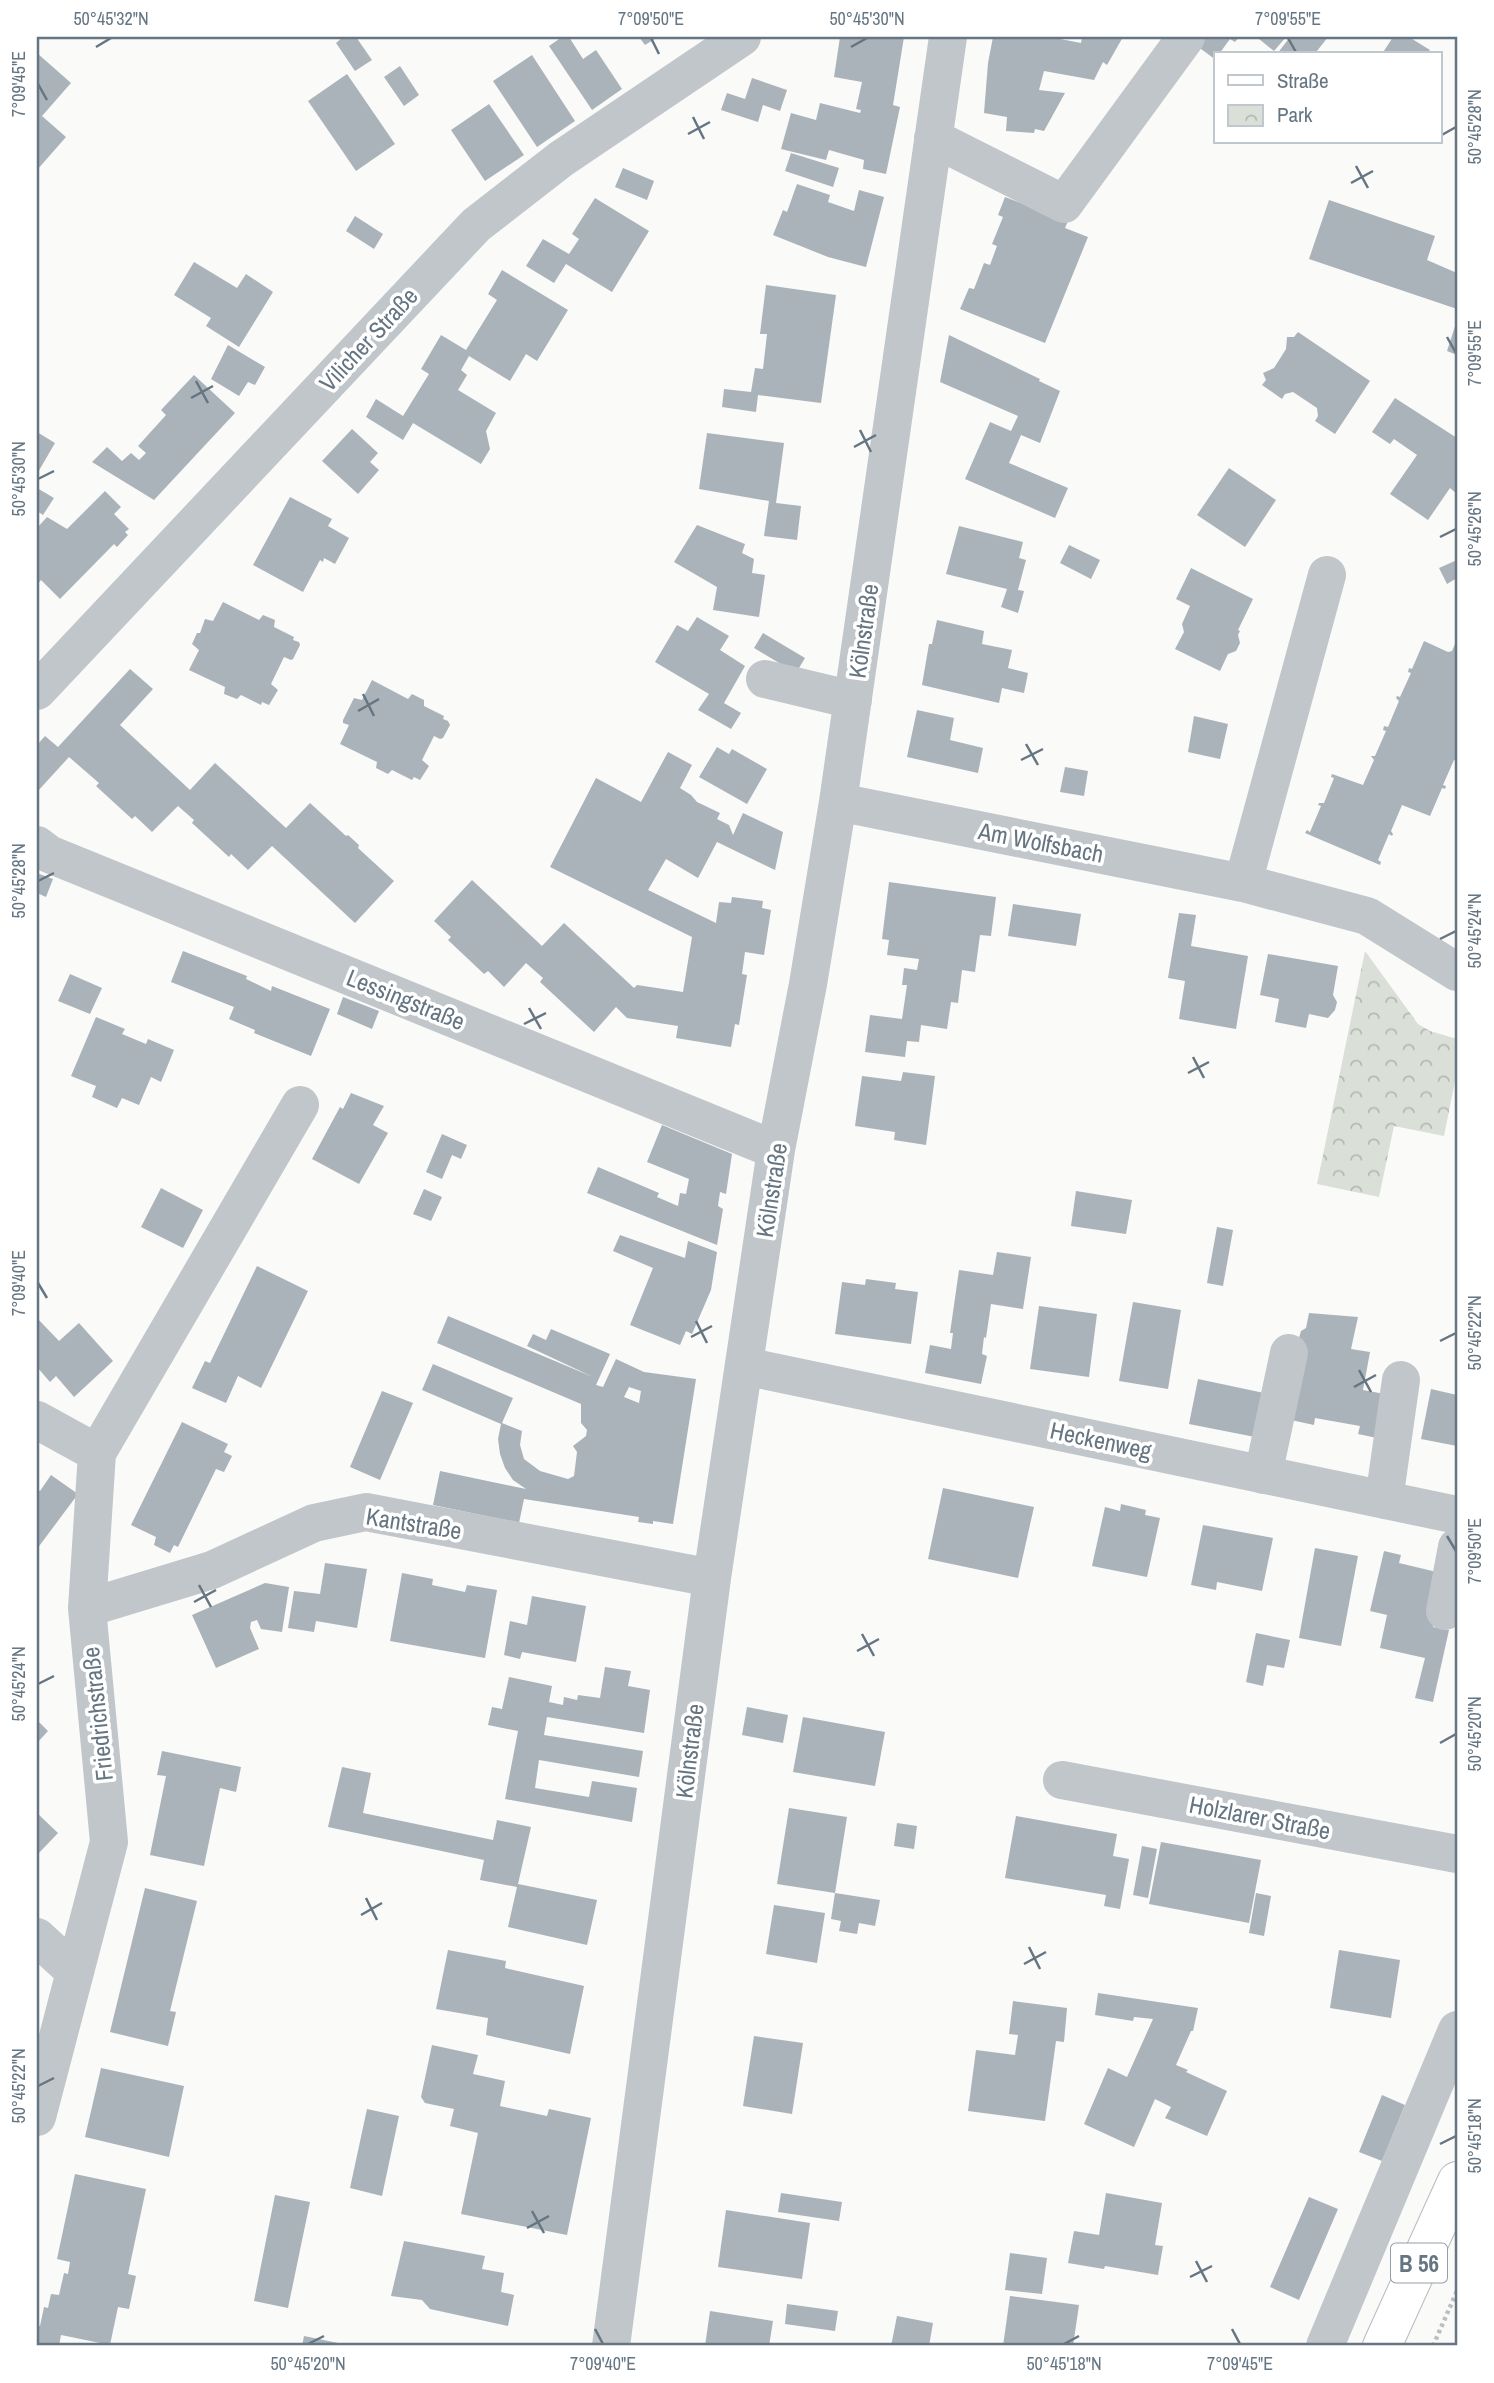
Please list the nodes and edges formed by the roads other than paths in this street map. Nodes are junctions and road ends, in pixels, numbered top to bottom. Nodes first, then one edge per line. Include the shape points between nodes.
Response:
1 (742, 37) edge
2 (948, 37) edge
3 (1186, 37) edge
4 (933, 138) junction
5 (1327, 575) dead end
6 (765, 679) dead end
7 (37, 691) edge
8 (853, 700) junction
9 (838, 802) junction
10 (37, 845) edge
11 (1243, 883) junction
12 (1457, 972) edge
13 (300, 1105) dead end
14 (776, 1150) junction
15 (1289, 1353) dead end
16 (744, 1366) junction
17 (1401, 1380) dead end
18 (37, 1420) edge
19 (97, 1452) junction
20 (1264, 1475) junction
21 (1384, 1500) junction
22 (1457, 1515) edge
23 (1457, 1547) edge
24 (712, 1577) junction
25 (87, 1608) junction
26 (1445, 1611) dead end
27 (1062, 1780) dead end
28 (1457, 1854) edge
29 (37, 1937) edge
30 (74, 1971) junction
31 (1457, 2030) edge
32 (37, 2117) edge
33 (1457, 2181) edge
34 (611, 2346) edge
35 (1325, 2346) edge
36 (1382, 2346) edge

1 - 7 street, Vilicher Straße via 561,159 476,225
2 - 4 street, Kölnstraße
3 - 4 street via 1064,204
4 - 8 street, Kölnstraße
5 - 11 street
6 - 8 street
8 - 9 street, Kölnstraße
9 - 11 street, Am Wolfsbach
9 - 14 street, Kölnstraße
10 - 14 street, Lessingstraße via 49,854
11 - 12 street, Am Wolfsbach via 1367,916
13 - 19 street, Friedrichstraße
14 - 16 street, Kölnstraße
15 - 20 street
16 - 20 street, Heckenweg
16 - 24 street, Kölnstraße
17 - 21 street
18 - 19 street
19 - 25 street, Friedrichstraße
20 - 21 street, Heckenweg
21 - 22 street, Heckenweg
23 - 26 street
24 - 25 street, Kantstraße via 366,1512 314,1522 212,1570
24 - 34 street, Kölnstraße
25 - 30 street, Friedrichstraße via 109,1842
27 - 28 street, Holzlarer Straße
29 - 30 street
30 - 32 street, Friedrichstraße
31 - 35 street
33 - 36 main road, B 56

